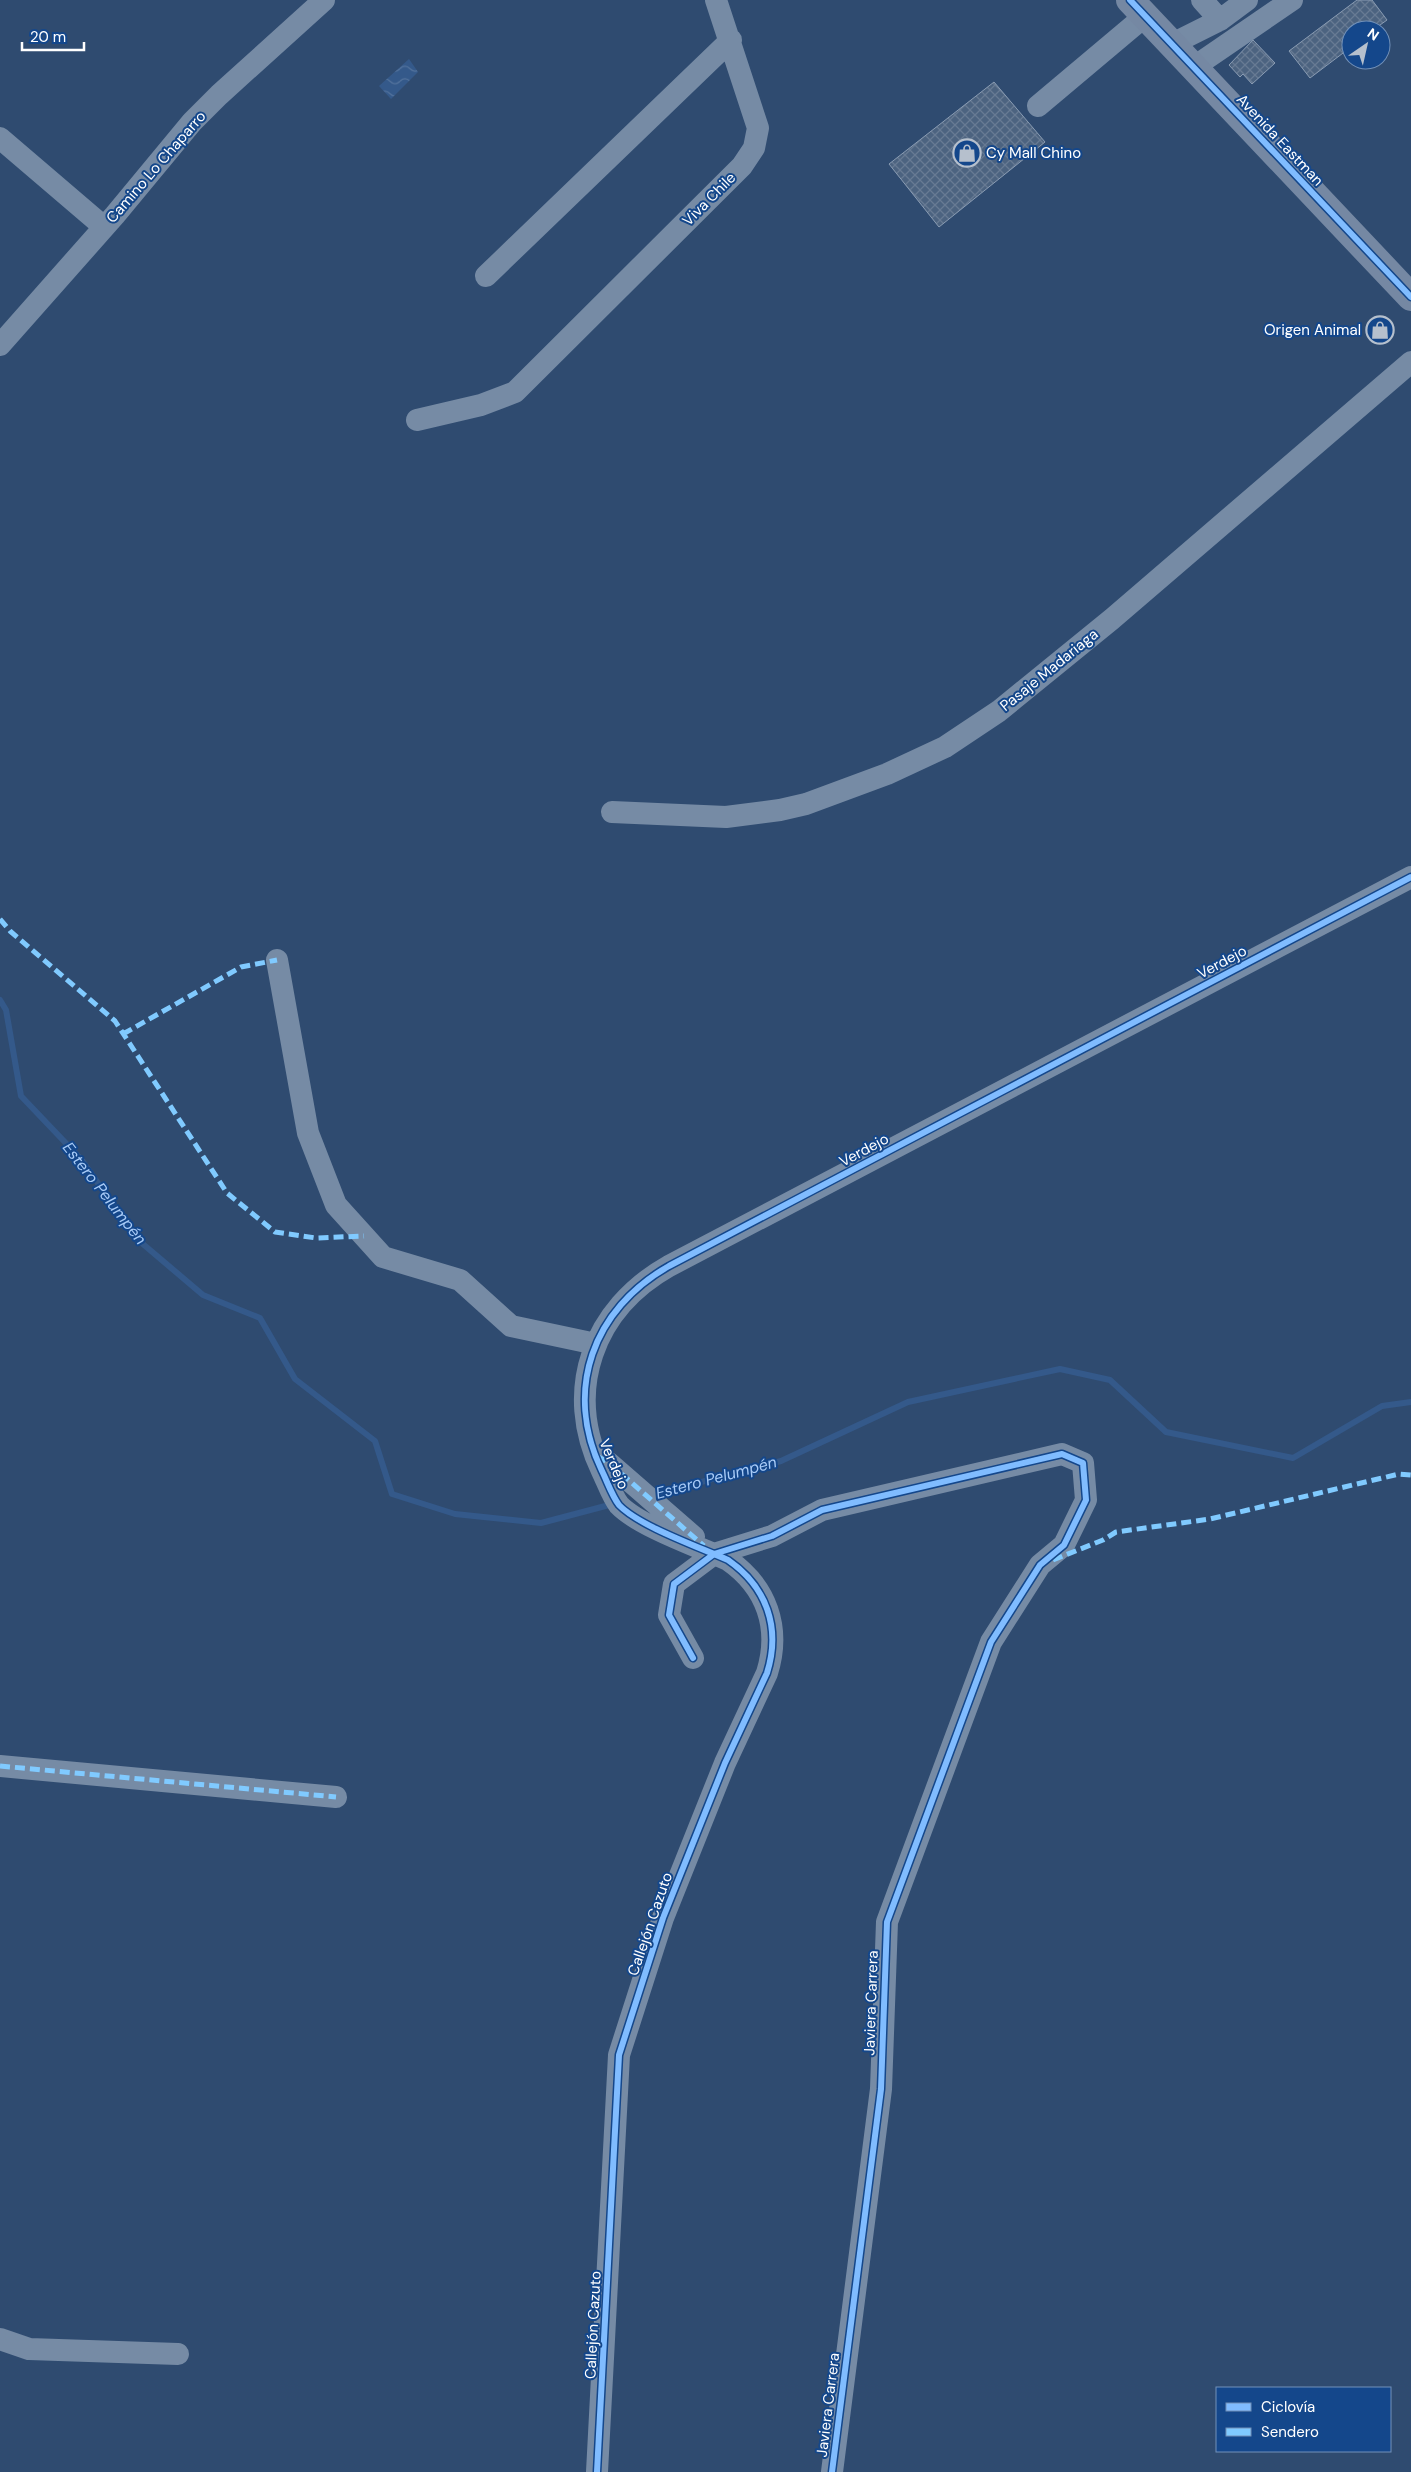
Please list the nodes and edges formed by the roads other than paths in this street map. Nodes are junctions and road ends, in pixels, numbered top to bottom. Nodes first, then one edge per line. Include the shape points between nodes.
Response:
1 (324, 0) edge
2 (716, 0) edge
3 (1202, 0) edge
4 (1247, 0) edge
5 (1292, 0) edge
6 (1138, 8) edge
7 (1220, 20) junction
8 (731, 40) junction
9 (1172, 44) junction
10 (1194, 67) junction
11 (1038, 106) dead end
12 (0, 138) edge
13 (104, 227) junction
14 (486, 276) dead end
15 (1411, 297) edge
16 (0, 345) edge
17 (1411, 362) edge
18 (417, 420) dead end
19 (612, 812) dead end
20 (1411, 877) edge
21 (277, 960) dead end
22 (596, 1344) junction
23 (593, 1453) joint
24 (714, 1554) junction
25 (693, 1658) dead end
26 (0, 1766) edge
27 (336, 1796) dead end
28 (0, 2339) edge
29 (178, 2354) dead end
30 (597, 2472) edge
31 (832, 2472) edge

1 - 13 street, Camino Lo Chaparro via 219,94
2 - 8 street, Viva Chile
3 - 7 street
4 - 7 street
5 - 10 street
6 - 9 main road, Avenida Eastman
6 - 11 street
7 - 9 street
8 - 14 street
8 - 18 street, Viva Chile via 758,128 754,148 742,166 515,392 481,405
9 - 10 main road, Avenida Eastman
10 - 15 main road, Avenida Eastman
12 - 13 street
13 - 16 street, Camino Lo Chaparro
17 - 19 street, Pasaje Madariaga via 1105,625 999,711 945,747 887,774 806,804 780,810 726,817
20 - 22 street, Verdejo via 669,1266 621,1303
21 - 22 street via 308,1134 336,1206 383,1257 460,1280 511,1326
22 - 23 street, Verdejo via 585,1392
23 - 24 street, Callejón Cazuto via 609,1463
24 - 25 street via 674,1584 669,1615
24 - 30 street, Callejón Cazuto via 740,1569 760,1592 772,1620 773,1647 766,1673 725,1763 662,1918 619,2055
24 - 31 street, Javiera Carrera via 772,1536 822,1510 1062,1454 1083,1463 1086,1500 1064,1545 1040,1565 991,1642 887,1922 881,2089
26 - 27 street
28 - 29 street via 29,2349

